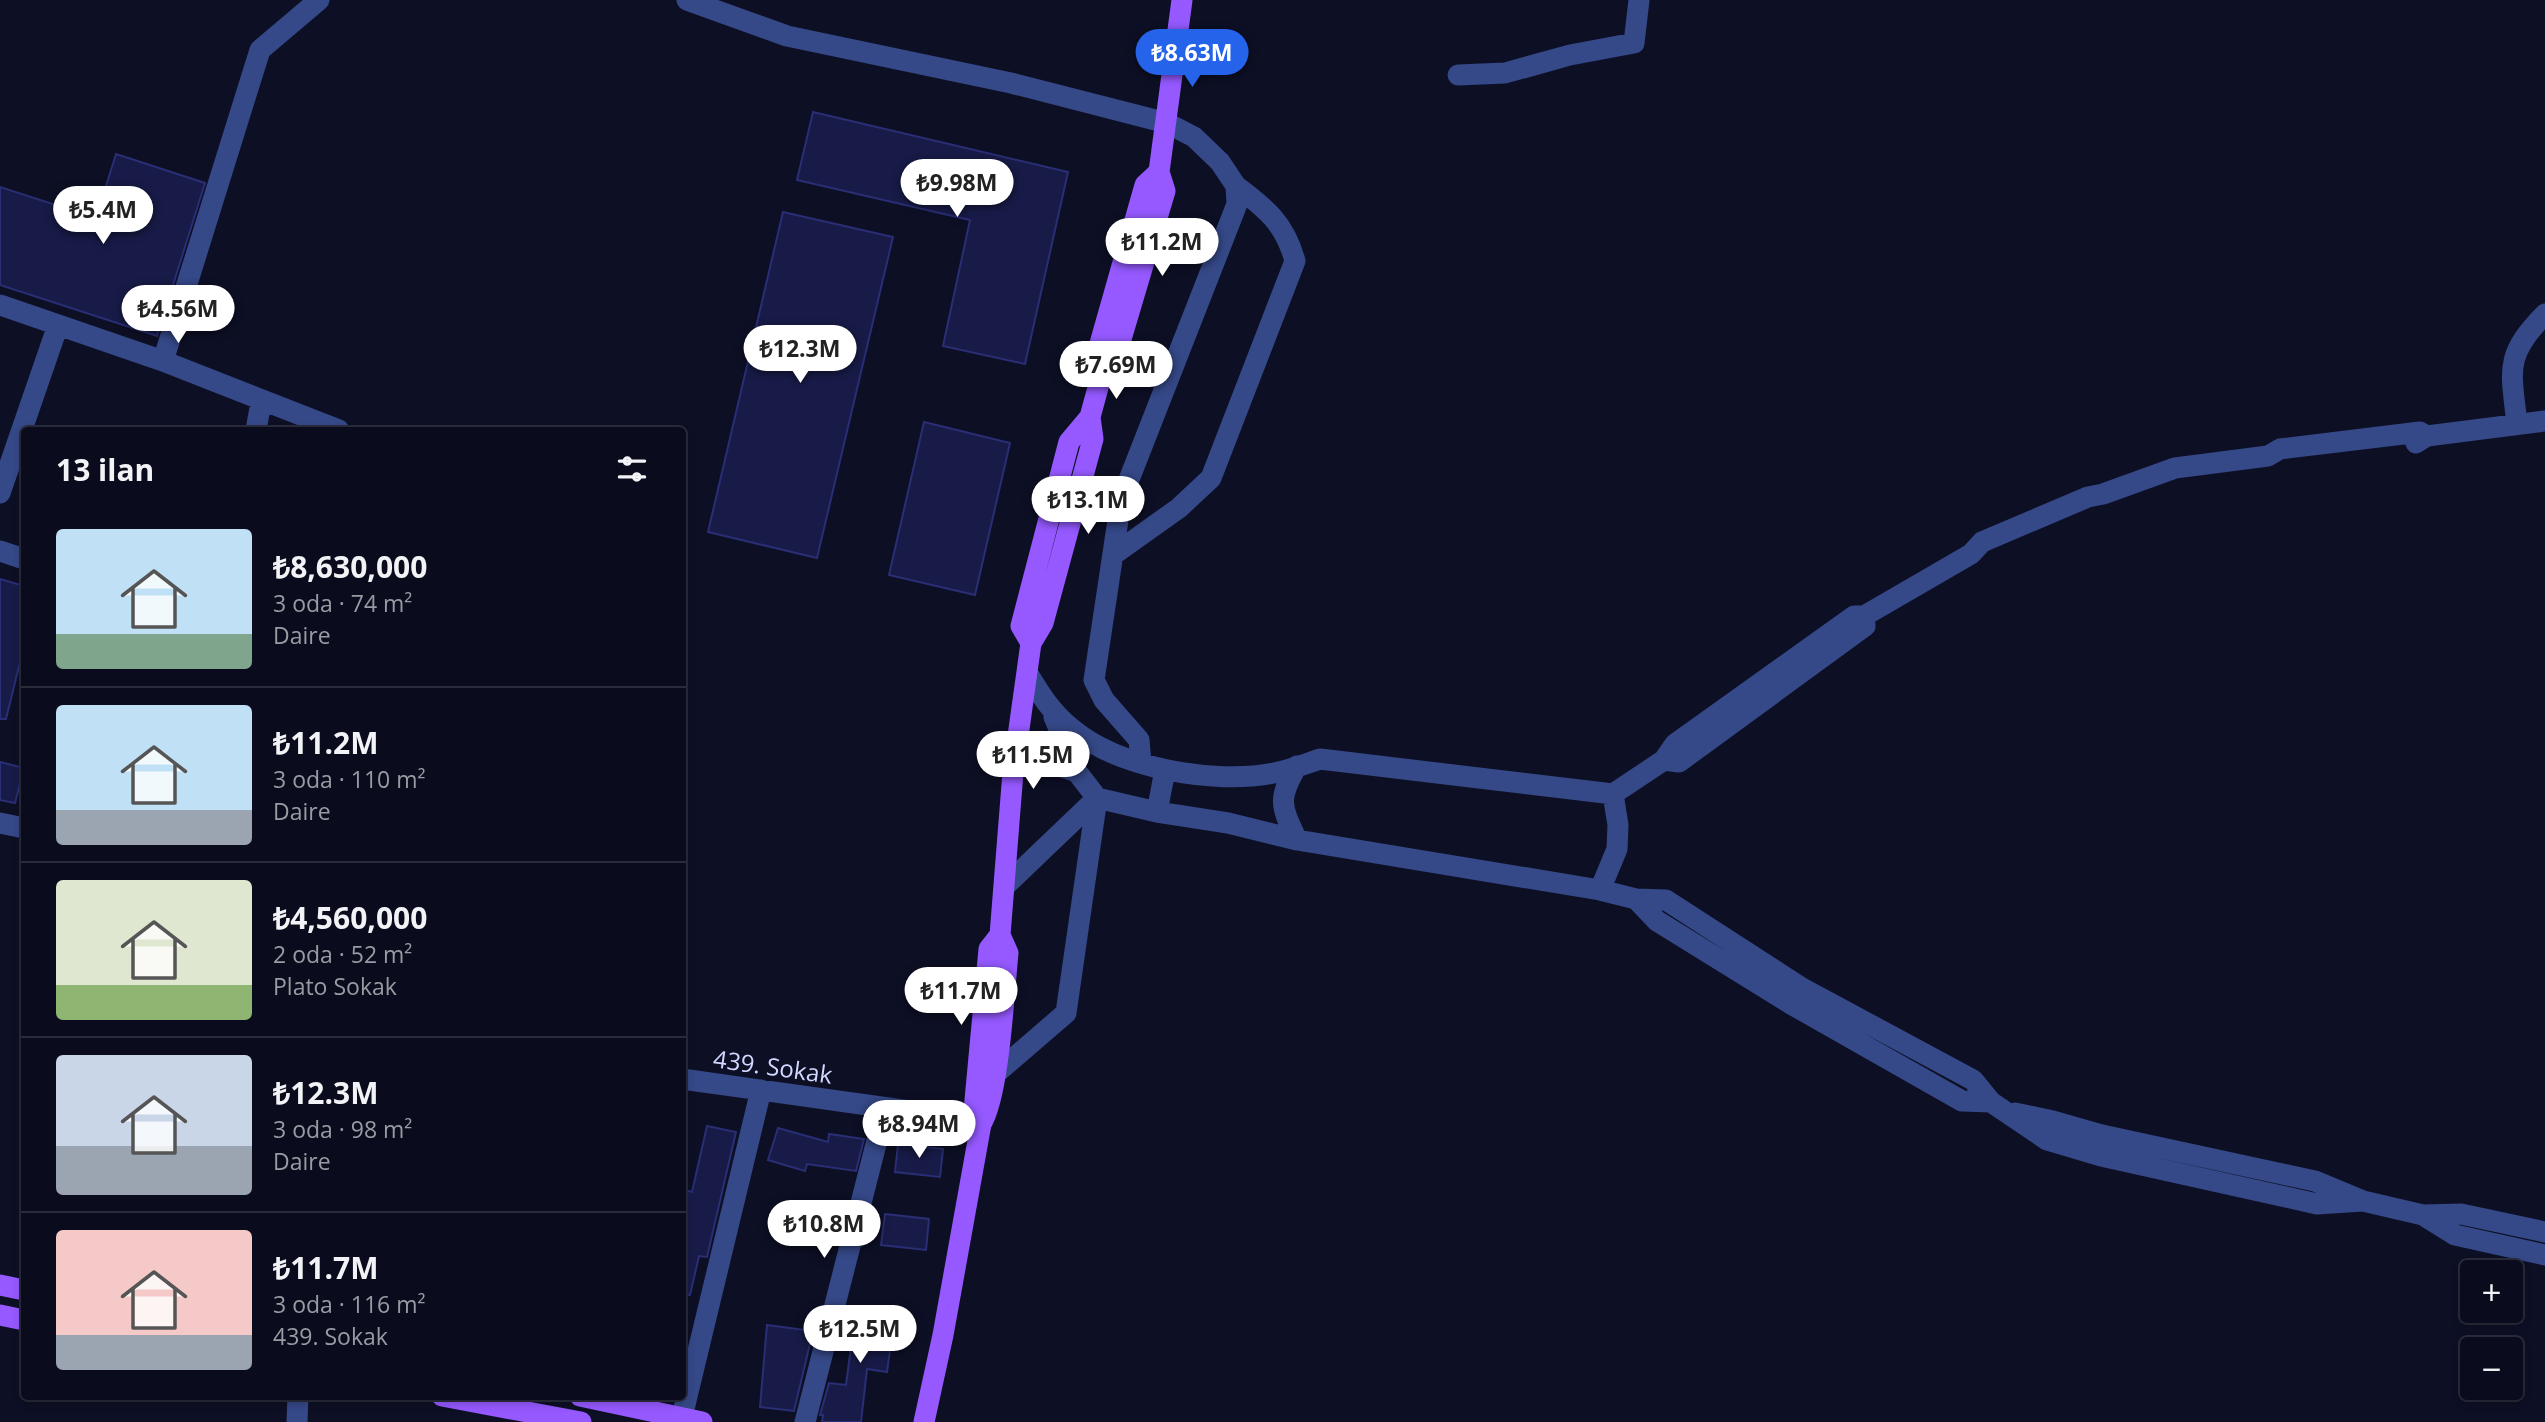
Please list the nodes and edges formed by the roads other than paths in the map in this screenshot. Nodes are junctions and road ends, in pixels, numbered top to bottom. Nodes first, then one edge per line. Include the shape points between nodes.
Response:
1 (319, 0) edge
2 (687, 0) edge
3 (1182, 0) edge
4 (1639, 0) edge
5 (1458, 75) dead end
6 (1167, 123) junction
7 (1236, 186) junction
8 (0, 305) edge
9 (2545, 314) edge
10 (58, 326) junction
11 (163, 361) junction
12 (261, 402) junction
13 (2545, 421) edge
14 (2517, 424) junction
15 (23, 427) edge
16 (257, 427) edge
17 (331, 427) edge
18 (21, 433) edge
19 (0, 493) edge
20 (0, 551) edge
21 (1113, 555) junction
22 (21, 558) edge
23 (1028, 674) junction
24 (1046, 703) junction
25 (1016, 757) junction
26 (1141, 763) junction
27 (1297, 766) junction
28 (1164, 770) junction
29 (1077, 772) junction
30 (1613, 794) junction
31 (1097, 797) junction
32 (1157, 812) junction
33 (0, 822) edge
34 (21, 827) edge
35 (1297, 841) junction
36 (1005, 886) junction
37 (1600, 890) junction
38 (1000, 935) junction
39 (994, 1075) junction
40 (686, 1080) edge
41 (761, 1090) junction
42 (885, 1109) junction
43 (981, 1125) junction
44 (2423, 1215) junction
45 (2545, 1232) edge
46 (2545, 1255) edge
47 (0, 1285) edge
48 (21, 1289) edge
49 (0, 1315) edge
50 (21, 1319) edge
51 (298, 1400) edge
52 (463, 1400) edge
53 (599, 1400) edge
54 (692, 1420) edge
55 (297, 1422) edge
56 (579, 1422) edge
57 (805, 1422) edge
58 (924, 1422) edge

1 - 11 street via 260,51
2 - 6 street via 786,36 1011,83
3 - 6 main road
4 - 5 street via 1634,43 1505,72
6 - 7 street via 1194,137
6 - 23 main road via 1158,172 1164,191 1116,356 1102,373 1090,417 1093,439 1043,623 1031,643
7 - 21 street via 1237,204 1121,500
7 - 21 street via 1265,208 1288,237 1295,261 1211,478 1179,508
8 - 10 street
9 - 14 street via 2525,334 2511,367
10 - 11 street
10 - 15 street
11 - 12 street
12 - 16 street
12 - 17 street
13 - 14 street
14 - 30 street via 2282,460 2269,456 2175,468 2103,494 2091,507 1989,551 1971,554 1864,616 1865,626 1679,762 1664,760
18 - 19 street
20 - 22 street
21 - 26 street via 1094,680 1104,700 1139,740
23 - 24 street
23 - 25 main road
24 - 26 street via 1072,730
24 - 29 street
25 - 29 street
25 - 36 main road
26 - 28 street
27 - 28 street via 1242,776
27 - 30 street via 1320,759
27 - 35 street via 1283,790 1283,811
28 - 32 street
29 - 31 street
30 - 37 street via 1617,849
31 - 32 street
31 - 36 street
31 - 39 street via 1066,1013
32 - 35 street via 1228,823
33 - 34 street
35 - 37 street
36 - 38 main road
37 - 44 street via 1665,900 1802,988 1973,1080 2000,1107 2102,1135 2315,1181 2363,1201
38 - 39 main road via 1009,953
38 - 43 main road via 989,949 974,1111
39 - 43 main road via 989,1112
40 - 41 street, 439. Sokak
41 - 42 street, 439. Sokak
41 - 54 street
42 - 43 street, 439. Sokak
42 - 57 street
43 - 58 main road
44 - 45 street via 2460,1214
44 - 46 street via 2455,1235
47 - 48 main road
49 - 50 main road
51 - 55 street
52 - 56 main road
53 - 54 main road

